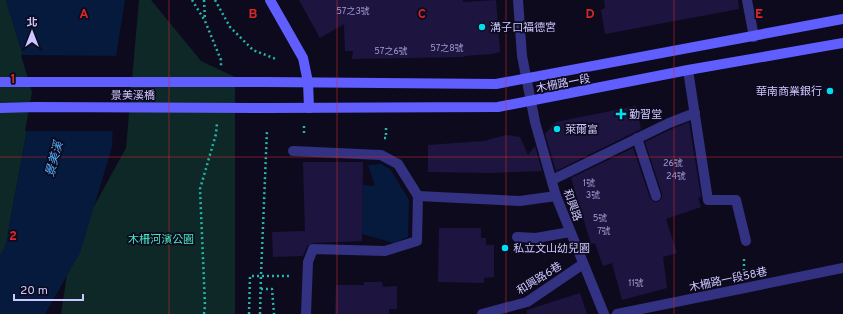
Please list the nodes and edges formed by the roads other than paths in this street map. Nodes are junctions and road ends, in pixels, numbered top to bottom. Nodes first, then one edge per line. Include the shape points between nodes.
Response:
1 (270, 0) edge
2 (518, 0) edge
3 (747, 0) edge
4 (843, 19) edge
5 (754, 37) junction
6 (843, 42) edge
7 (688, 70) junction
8 (526, 78) junction
9 (0, 82) edge
10 (266, 82) joint
11 (308, 82) junction
12 (531, 101) junction
13 (0, 108) edge
14 (267, 108) joint
15 (309, 108) junction
16 (695, 113) junction
17 (637, 138) junction
18 (293, 152) dead end
19 (552, 180) junction
20 (418, 196) junction
21 (556, 196) junction
22 (656, 196) dead end
23 (570, 232) junction
24 (516, 237) dead end
25 (746, 242) road end
26 (583, 264) junction
27 (843, 268) edge
28 (488, 313) edge
29 (306, 314) edge
30 (604, 314) edge
31 (617, 314) edge

1 - 11 main road via 303,58
2 - 8 street, 和興路
3 - 5 street
4 - 5 main road, 木柵路一段
5 - 8 main road, 木柵路一段
6 - 7 main road, 木柵路一段
7 - 12 main road, 木柵路一段
7 - 16 street
8 - 11 main road, 木柵路一段 via 496,84
8 - 12 street, 和興路
9 - 10 main road, 景美溪橋, bridge
10 - 11 main road, 木柵路一段
11 - 15 main road
12 - 15 main road, 木柵路一段 via 485,108
12 - 19 street, 和興路 via 534,122
13 - 14 main road, 景美溪橋, bridge
14 - 15 main road, 木柵路一段
16 - 17 street
16 - 25 street via 708,200 736,200
17 - 19 street
17 - 22 street
18 - 20 street via 381,155 398,164
19 - 21 street, 和興路
20 - 21 street via 520,201
20 - 29 street via 417,242 385,251 314,249 308,262
21 - 23 street, 和興路
23 - 24 street via 536,238
23 - 26 street, 和興路
26 - 28 street, 和興路6巷 via 527,302
26 - 30 street, 和興路
27 - 31 street, 木柵路一段58巷

